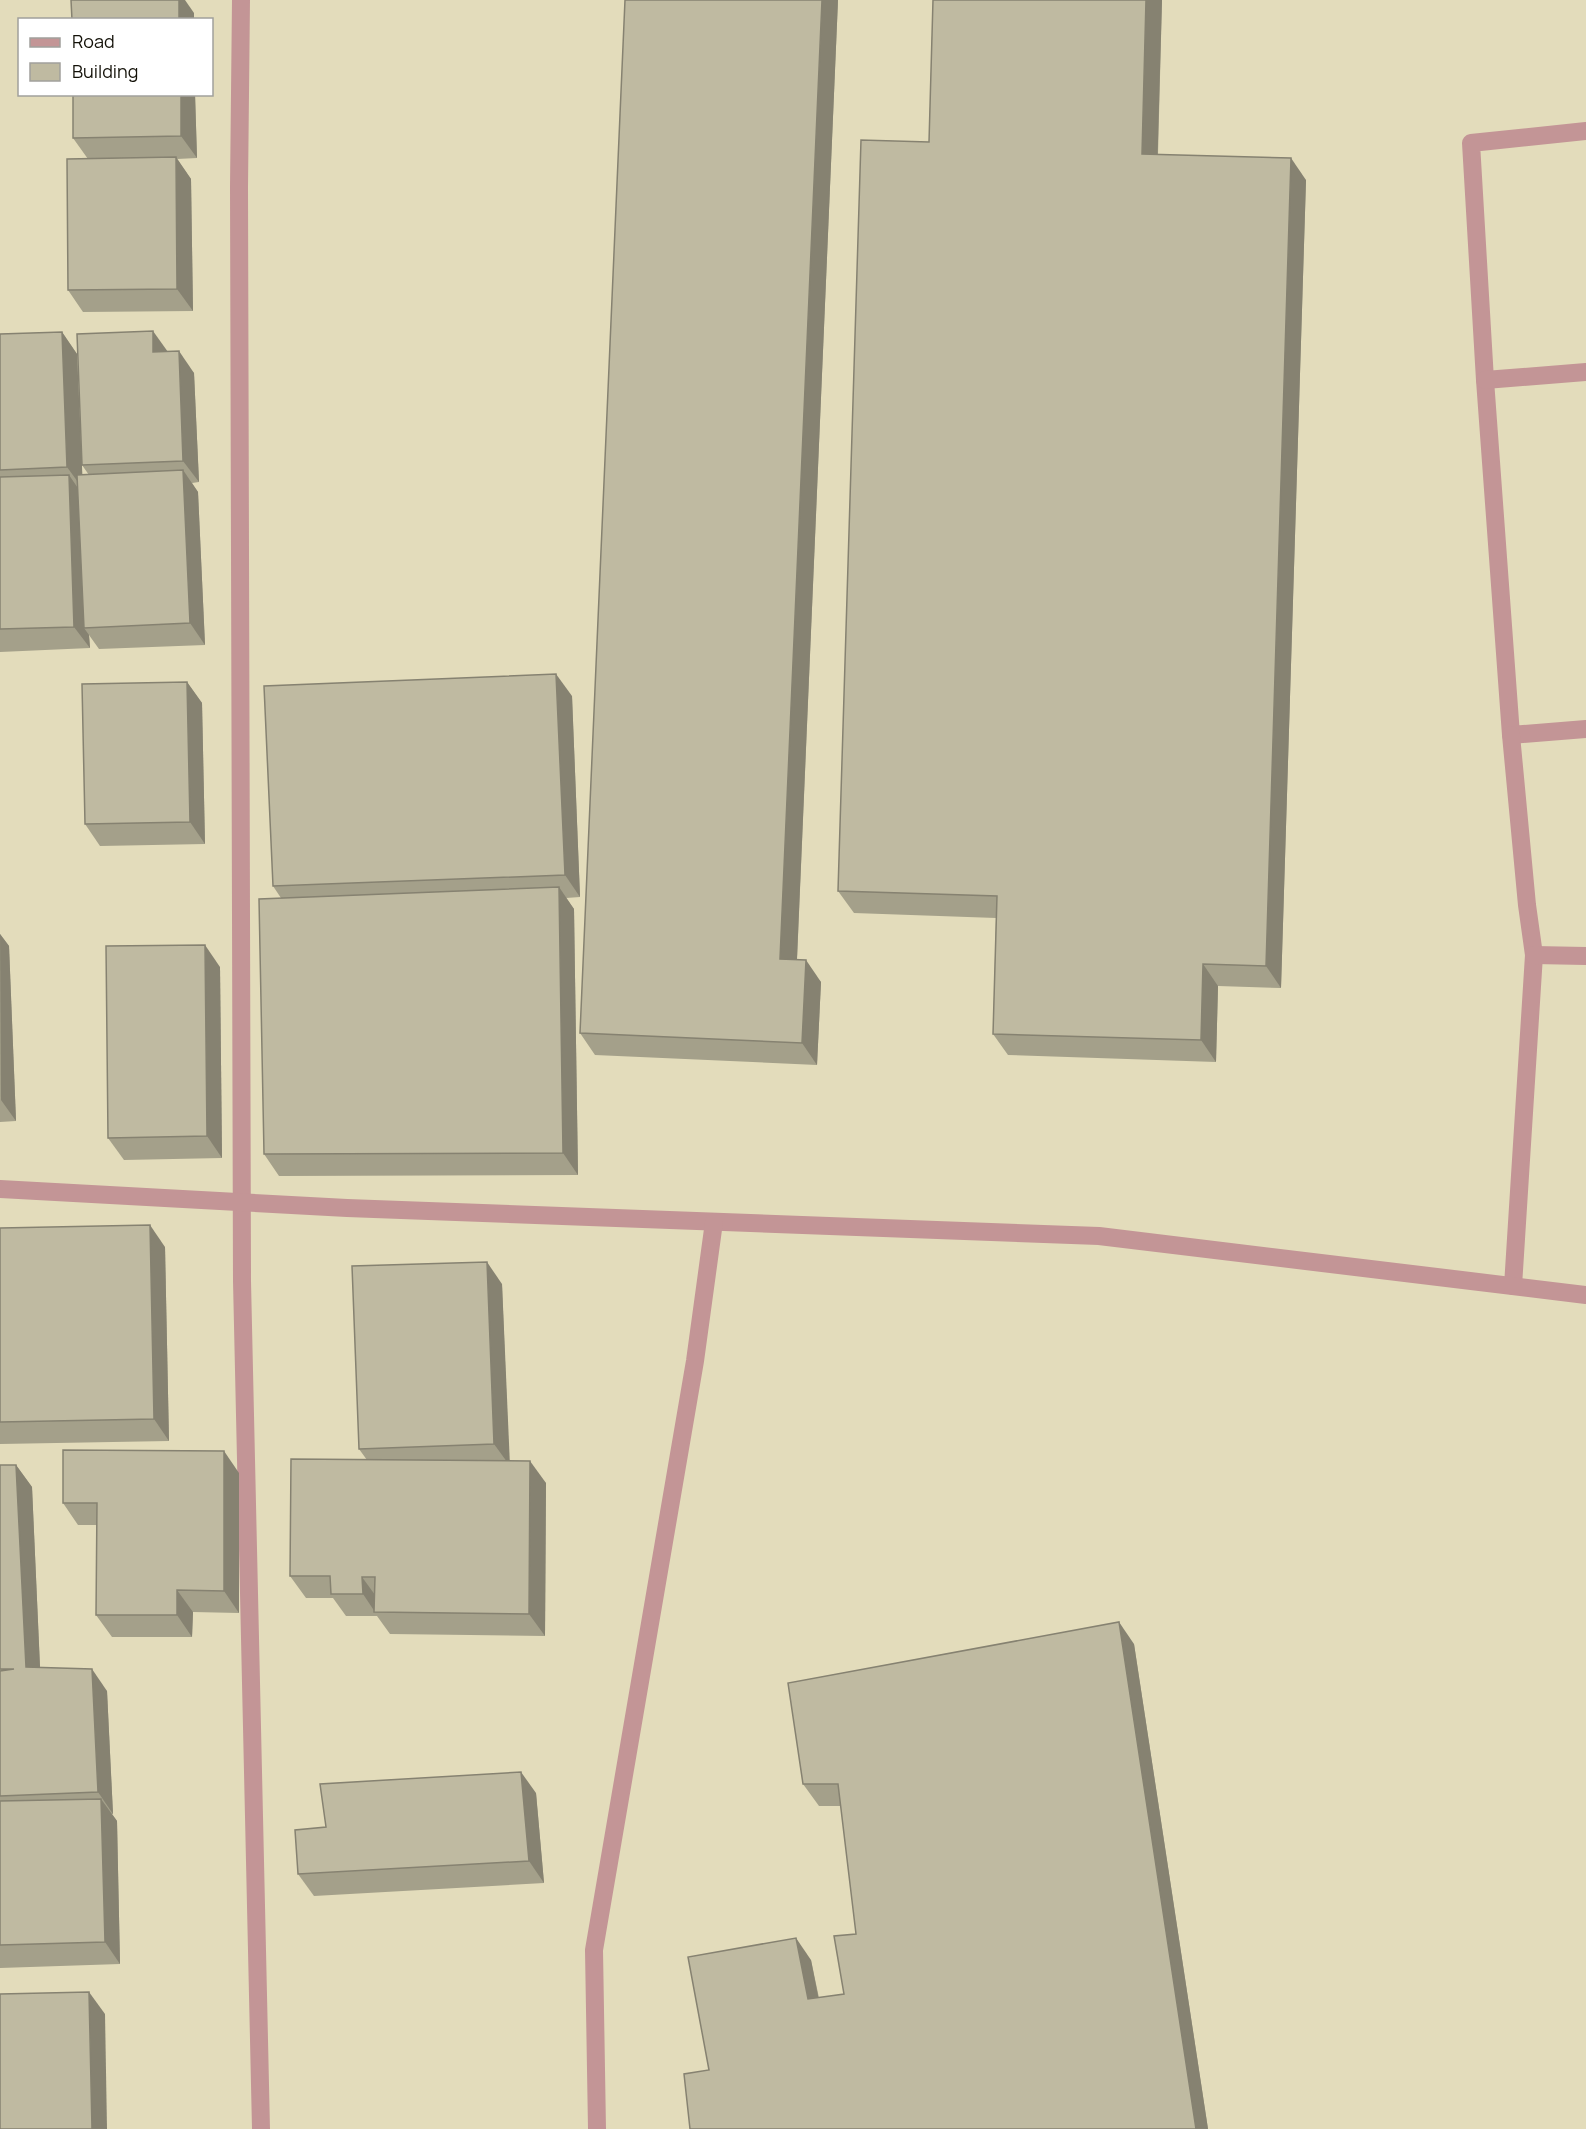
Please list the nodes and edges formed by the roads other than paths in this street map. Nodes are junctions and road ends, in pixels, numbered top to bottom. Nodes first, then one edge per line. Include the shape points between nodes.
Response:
1 (242, 0) edge
2 (1586, 130) edge
3 (1586, 372) edge
4 (1485, 380) junction
5 (1586, 729) edge
6 (1511, 735) junction
7 (1534, 955) junction
8 (1586, 956) edge
9 (0, 1189) edge
10 (242, 1203) junction
11 (714, 1222) junction
12 (1513, 1286) junction
13 (1586, 1295) edge
14 (261, 2129) edge
15 (597, 2129) edge

1 - 10 street
2 - 4 street via 1471,143
3 - 4 street
4 - 6 street
5 - 6 street
6 - 7 street
7 - 8 street
7 - 12 street
9 - 10 street
10 - 11 street
10 - 14 street
11 - 12 street via 1099,1236
11 - 15 street via 695,1361 594,1950
12 - 13 street

